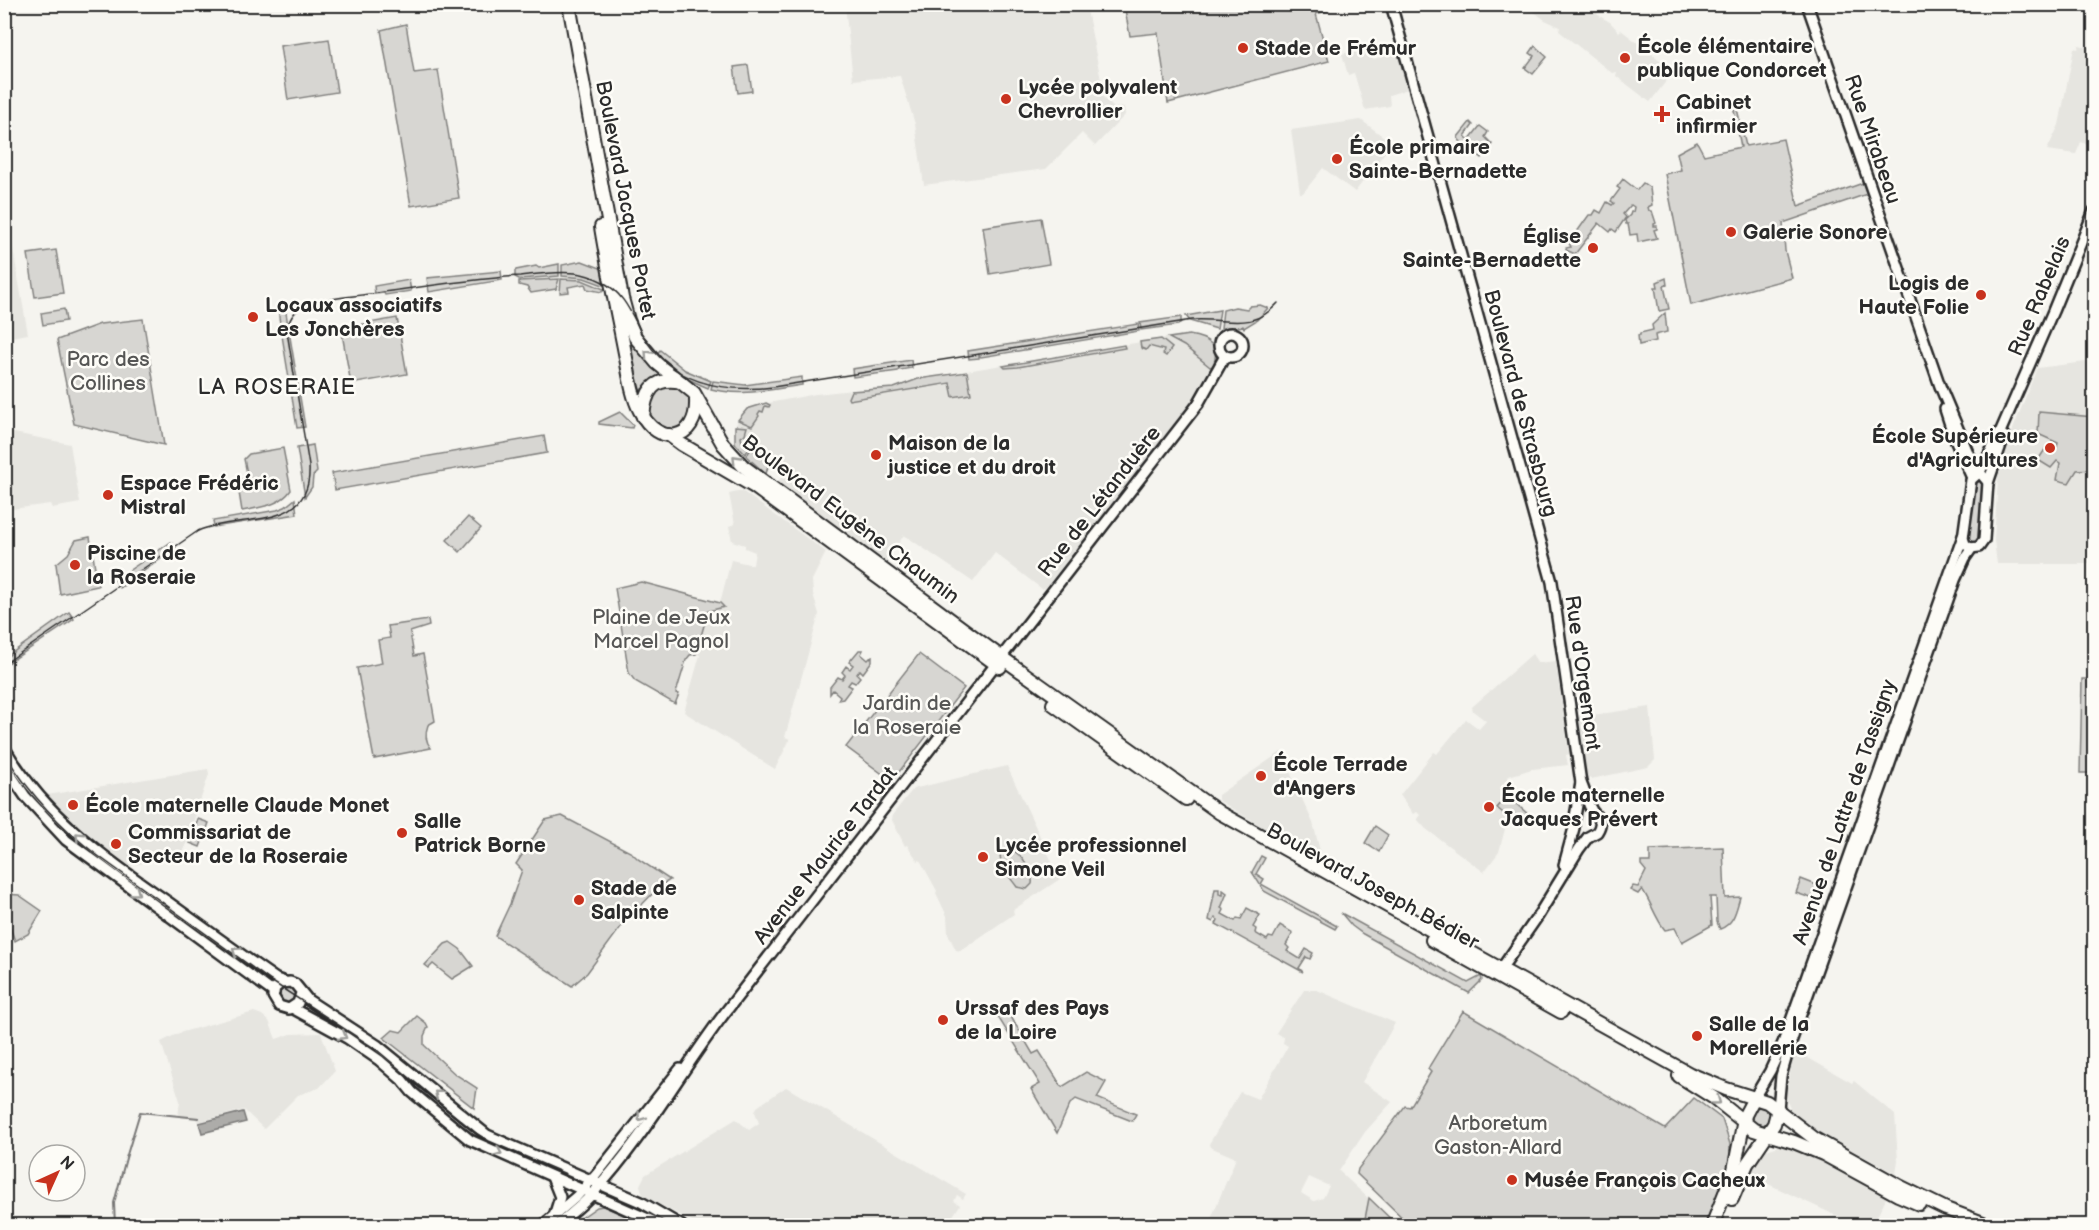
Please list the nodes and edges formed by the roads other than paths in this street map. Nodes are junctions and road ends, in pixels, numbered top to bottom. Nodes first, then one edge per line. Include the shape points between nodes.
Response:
1 (563, 4) edge
2 (568, 4) edge
3 (1391, 4) edge
4 (1808, 4) edge
5 (2094, 211) edge
6 (1225, 356) dead end
7 (682, 383) junction
8 (2017, 394) junction
9 (696, 397) junction
10 (643, 417) junction
11 (669, 435) junction
12 (1976, 475) junction
13 (1988, 483) junction
14 (1963, 536) junction
15 (1972, 548) junction
16 (1548, 568) joint
17 (998, 661) junction
18 (4, 747) edge
19 (4, 765) edge
20 (1581, 783) junction
21 (1591, 811) junction
22 (1576, 816) junction
23 (1574, 828) junction
24 (1588, 837) junction
25 (1560, 876) junction
26 (1501, 969) junction
27 (285, 982) junction
28 (274, 993) junction
29 (301, 993) junction
30 (292, 1008) junction
31 (1754, 1098) junction
32 (1778, 1109) junction
33 (1743, 1123) junction
34 (1768, 1135) junction
35 (552, 1177) junction
36 (596, 1182) junction
37 (582, 1191) junction
38 (1899, 1191) junction
39 (592, 1195) junction
40 (555, 1221) edge
41 (542, 1226) edge
42 (664, 1226) edge
43 (682, 1226) edge
44 (1712, 1226) edge
45 (1721, 1226) edge
46 (1976, 1226) edge
47 (1990, 1226) edge

1 - 10 main road, Boulevard Jacques Portet via 617,314 634,396
7 -> 2 main road, Boulevard Jacques Portet via 651,358 628,320
3 - 16 street, Boulevard de Strasbourg
4 - 12 street, Rue Mirabeau via 1940,386
5 - 8 street, Rue Rabelais
6 - 17 street, Rue de Létanduère via 1198,404
7 - 9 main road
7 - 10 main road via 668,380 656,384 646,398
8 - 12 street, Rue Rabelais
8 - 13 street, Rue Rabelais
9 - 11 main road via 696,414 687,430
17 -> 9 main road, Boulevard Eugène Chaumin via 743,466 723,444
10 - 11 main road via 655,431
11 - 17 main road, Boulevard Eugène Chaumin via 753,486
12 - 13 street, Rue Mirabeau
12 - 14 street, Avenue de Lattre de Tassigny
13 - 15 street, Avenue de Lattre de Tassigny via 1984,540 1979,547
14 - 15 street via 1965,544
14 - 31 street, Avenue de Lattre de Tassigny via 1783,1043
15 - 32 street, Avenue de Lattre de Tassigny via 1955,580 1790,1045 1781,1076
16 - 20 street, Rue d'Orgemont
17 - 26 main road, Boulevard Joseph Bédier via 1220,813
17 -> 33 main road, Boulevard Joseph Bédier via 1210,815 1688,1081
17 - 36 street, Avenue Maurice Tardat via 705,1040 658,1110
27 -> 18 street via 86,843 37,795
19 -> 28 street via 25,796 66,840
20 - 21 street, Rue d'Orgemont
20 - 22 street, Rue d'Orgemont
21 - 22 street
21 - 24 street, Rue d'Orgemont via 1599,817 1600,826 1596,834
22 - 23 street, Rue d'Orgemont
23 - 24 street
23 - 25 street, Rue d'Orgemont
24 - 25 street, Rue d'Orgemont
25 - 26 street, Rue d'Orgemont
26 - 31 main road, Boulevard Joseph Bédier via 1690,1074
27 - 28 street
27 - 29 street via 295,984
28 - 30 street via 279,1006
29 - 30 street
36 -> 29 street via 487,1135 377,1045
30 -> 35 street via 380,1060 470,1140
31 - 32 main road
31 - 33 main road
32 - 34 main road
32 - 38 main road via 1815,1139
33 - 34 main road
33 - 44 main road via 1734,1170
34 - 38 main road via 1823,1154
34 - 45 main road via 1742,1173
35 - 37 street
35 - 40 street via 560,1197
36 - 37 street, Avenue Maurice Tardat
36 - 39 street, Avenue Maurice Tardat
36 - 43 street
37 - 39 street
37 - 40 street, Avenue Maurice Tardat
38 - 46 main road
38 - 47 main road
39 - 40 street, Avenue Maurice Tardat
39 - 42 street
40 - 41 street, Avenue Maurice Tardat

